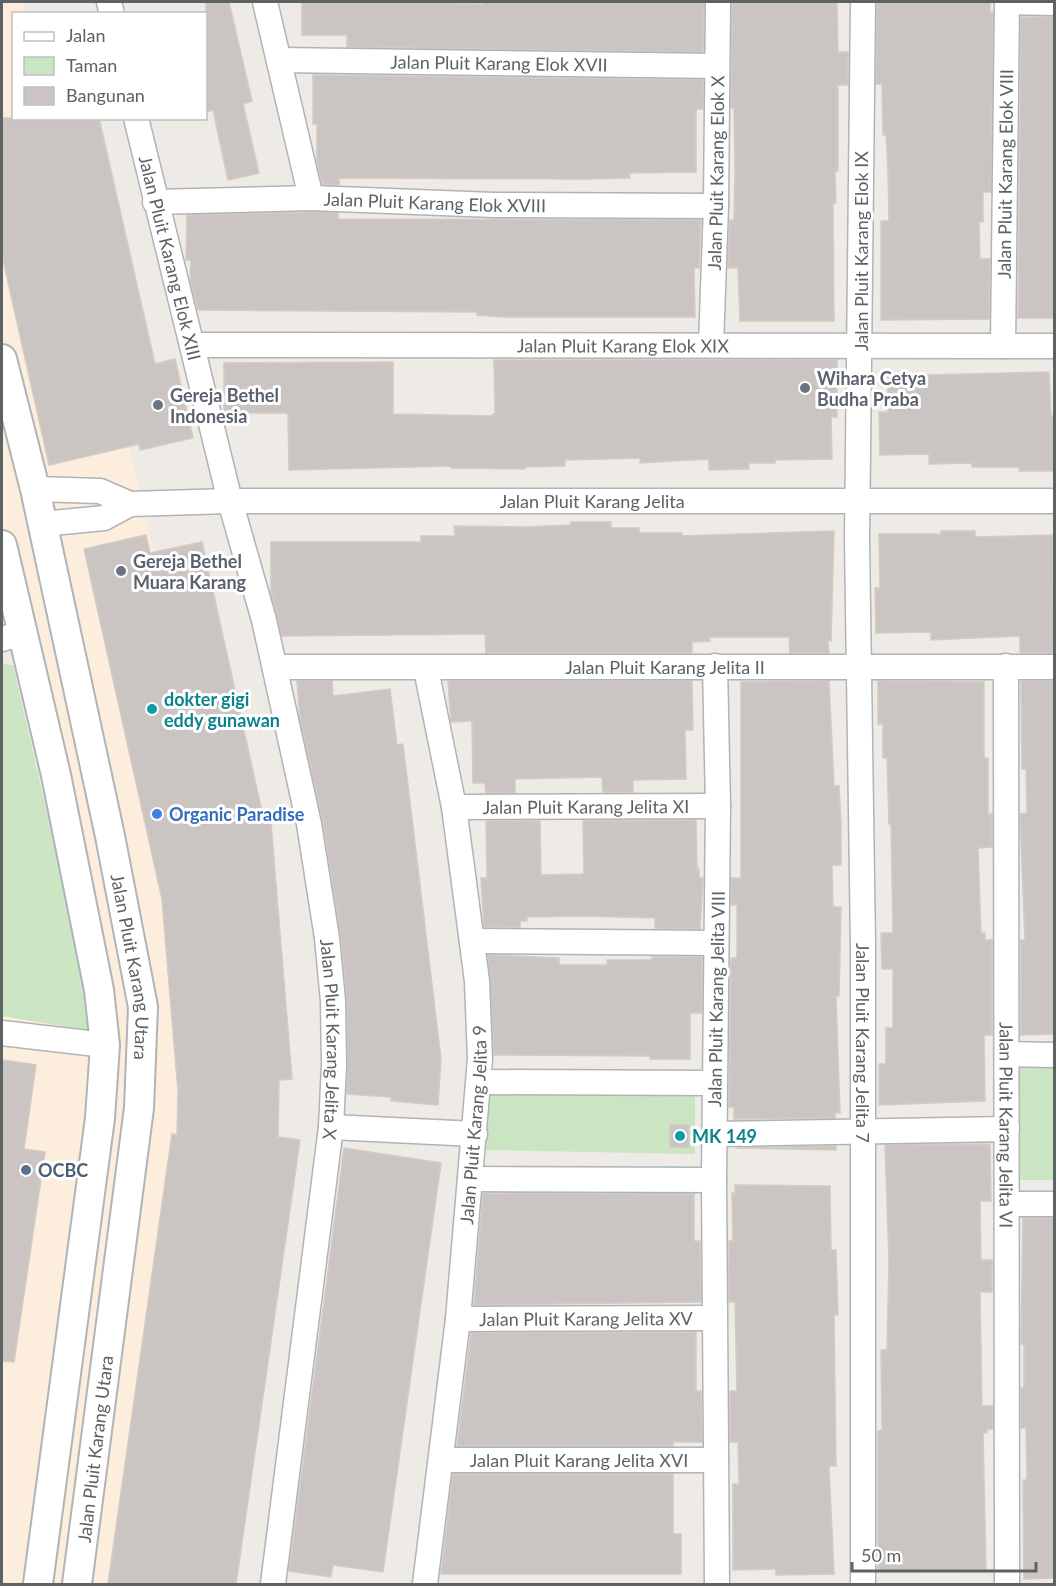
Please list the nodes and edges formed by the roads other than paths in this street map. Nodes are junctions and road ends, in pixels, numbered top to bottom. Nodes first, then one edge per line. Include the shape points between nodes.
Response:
1 (265, 2) edge
2 (718, 2) edge
3 (863, 2) edge
4 (1007, 2) edge
5 (1054, 3) edge
6 (280, 60) junction
7 (717, 66) junction
8 (136, 120) edge
9 (311, 198) junction
10 (155, 202) junction
11 (716, 206) junction
12 (194, 345) junction
13 (711, 345) junction
14 (1003, 346) junction
15 (1054, 346) edge
16 (860, 348) junction
17 (2, 359) edge
18 (35, 489) junction
19 (230, 501) junction
20 (859, 501) junction
21 (1054, 501) edge
22 (130, 504) junction
23 (42, 524) junction
24 (2, 545) edge
25 (12, 636) edge
26 (715, 666) junction
27 (858, 666) junction
28 (1006, 666) junction
29 (275, 667) junction
30 (1054, 667) edge
31 (426, 669) junction
32 (718, 806) junction
33 (454, 807) junction
34 (472, 941) junction
35 (716, 943) junction
36 (2, 1033) edge
37 (105, 1045) junction
38 (1008, 1054) junction
39 (1054, 1055) edge
40 (479, 1082) junction
41 (714, 1083) junction
42 (331, 1127) junction
43 (1007, 1129) junction
44 (861, 1131) junction
45 (475, 1134) junction
46 (714, 1134) junction
47 (470, 1179) junction
48 (714, 1180) junction
49 (1007, 1204) junction
50 (1054, 1204) edge
51 (714, 1318) junction
52 (458, 1319) junction
53 (70, 1349) junction
54 (107, 1354) junction
55 (441, 1460) junction
56 (716, 1460) junction
57 (38, 1584) edge
58 (78, 1584) edge
59 (273, 1584) edge
60 (425, 1584) edge
61 (717, 1584) edge
62 (863, 1584) edge
63 (1006, 1584) edge

1 - 6 street
2 - 7 street, Jalan Pluit Karang Elok X
3 - 16 street, Jalan Pluit Karang Elok IX
4 - 5 street
4 - 14 street, Jalan Pluit Karang Elok VIII
6 - 7 street, Jalan Pluit Karang Elok XVII
6 - 9 street
7 - 11 street, Jalan Pluit Karang Elok X
8 - 10 street, Jalan Pluit Karang Elok XIII
9 - 10 street, Jalan Pluit Karang Elok XVIII
9 - 11 street, Jalan Pluit Karang Elok XVIII via 494,205
10 - 12 street, Jalan Pluit Karang Elok XIII
11 - 13 street, Jalan Pluit Karang Elok X
12 - 13 street, Jalan Pluit Karang Elok XIX
12 - 19 street, Jalan Pluit Karang Elok XIII
13 - 16 street, Jalan Pluit Karang Elok XIX
14 - 15 street, Jalan Pluit Karang Elok XIX
14 - 16 street, Jalan Pluit Karang Elok XIX
16 - 20 street, Jalan Pluit Karang Elok IX
17 - 18 street, Jalan Pluit Karang Utara
18 - 22 street, Jalan Pluit Karang Jelita via 100,491
18 - 23 street, Jalan Pluit Karang Utara
19 - 20 street, Jalan Pluit Karang Jelita
19 - 22 street, Jalan Pluit Karang Jelita
19 - 29 street, Jalan Pluit Karang Jelita X
20 - 21 street, Jalan Pluit Karang Jelita
20 - 27 street, Jalan Pluit Karang Jelita 7
22 - 23 street, Jalan Pluit Karang Jelita via 104,518
23 - 54 street, Jalan Pluit Karang Utara via 143,1007 139,1108
24 - 25 street, Jalan Pluit Karang Utara
25 - 37 street, Jalan Pluit Karang Utara via 56,775 99,990
26 - 27 street, Jalan Pluit Karang Jelita II
26 - 31 street, Jalan Pluit Karang Jelita II
26 - 32 street, Jalan Pluit Karang Jelita VIII
27 - 28 street, Jalan Pluit Karang Jelita II
27 - 44 street, Jalan Pluit Karang Jelita 7 via 863,946
28 - 30 street, Jalan Pluit Karang Jelita II
28 - 38 street, Jalan Pluit Karang Jelita VI
29 - 31 street, Jalan Pluit Karang Jelita II
29 - 42 street, Jalan Pluit Karang Jelita X via 309,824 327,938 334,1054
31 - 33 street, Jalan Pluit Karang Jelita 9
32 - 33 street, Jalan Pluit Karang Jelita XI
32 - 35 street, Jalan Pluit Karang Jelita VIII
33 - 34 street, Jalan Pluit Karang Jelita 9
34 - 35 street
34 - 40 street, Jalan Pluit Karang Jelita 9
35 - 41 street, Jalan Pluit Karang Jelita VIII
36 - 37 street
37 - 53 street, Jalan Pluit Karang Utara via 100,1118
38 - 39 street
38 - 43 street, Jalan Pluit Karang Jelita VI
40 - 41 street
40 - 45 street, Jalan Pluit Karang Jelita 9
41 - 46 street, Jalan Pluit Karang Jelita VIII
42 - 45 street
42 - 59 street, Jalan Pluit Karang Jelita X
43 - 44 street
43 - 49 street, Jalan Pluit Karang Jelita VI
44 - 46 street
44 - 62 street, Jalan Pluit Karang Jelita 7
45 - 47 street, Jalan Pluit Karang Jelita 9
46 - 48 street, Jalan Pluit Karang Jelita VIII
47 - 48 street
47 - 52 street, Jalan Pluit Karang Jelita 9
48 - 51 street, Jalan Pluit Karang Jelita VIII
49 - 50 street
49 - 63 street, Jalan Pluit Karang Jelita VI
51 - 52 street, Jalan Pluit Karang Jelita XV
51 - 56 street, Jalan Pluit Karang Jelita VIII
52 - 55 street, Jalan Pluit Karang Jelita 9
53 - 54 street
53 - 57 street, Jalan Pluit Karang Utara
54 - 58 street, Jalan Pluit Karang Utara
55 - 56 street, Jalan Pluit Karang Jelita XVI
55 - 60 street, Jalan Pluit Karang Jelita 9
56 - 61 street, Jalan Pluit Karang Jelita VIII

